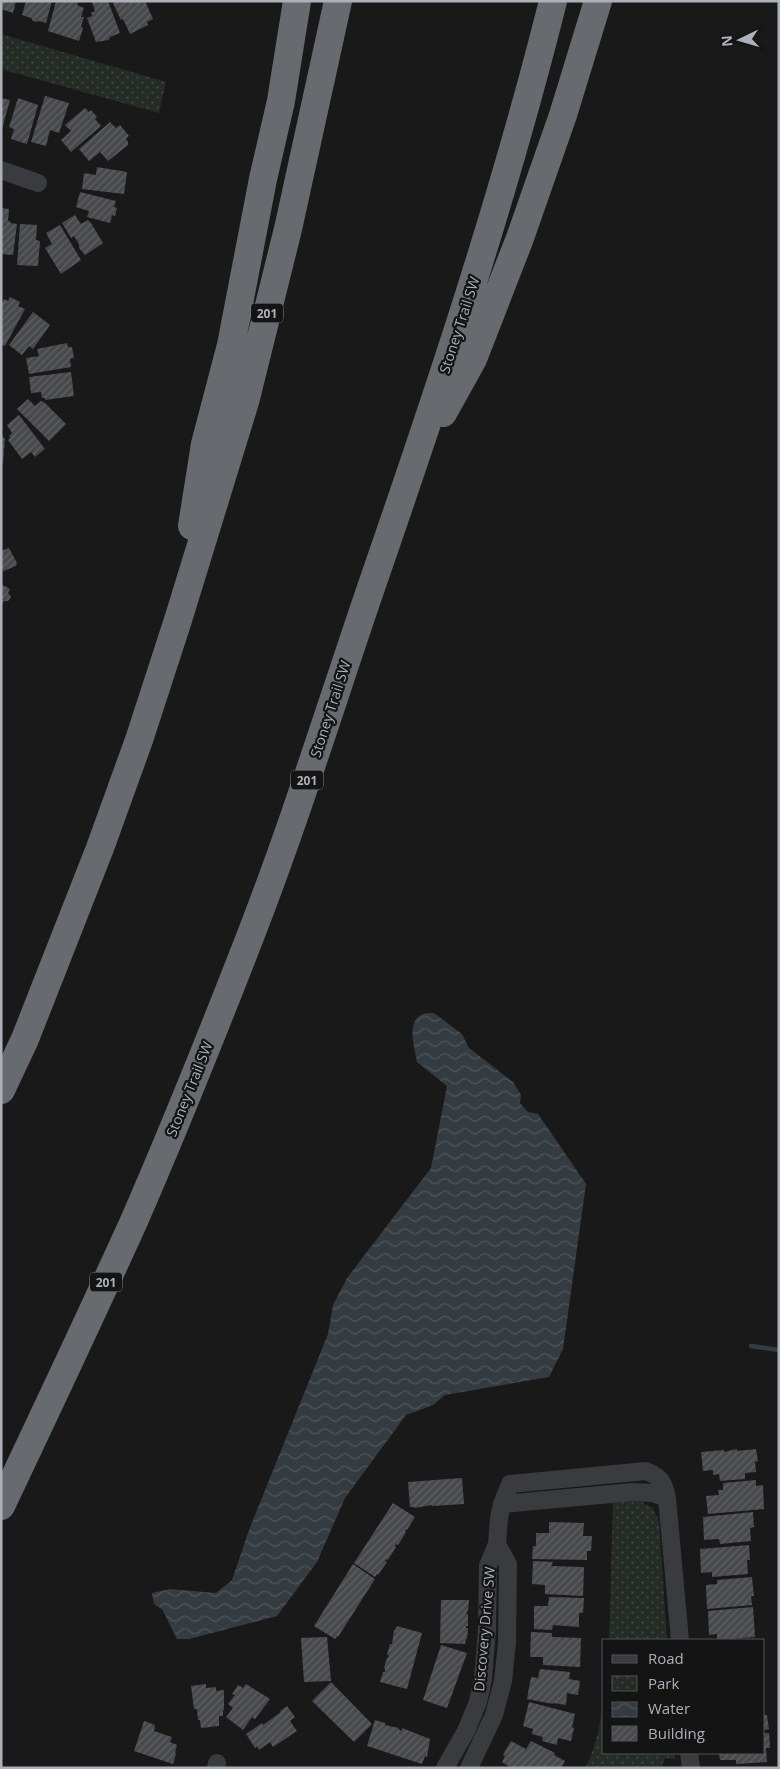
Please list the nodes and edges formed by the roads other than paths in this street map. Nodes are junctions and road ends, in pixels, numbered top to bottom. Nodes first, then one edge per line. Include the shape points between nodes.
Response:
1 (291, 1) edge
2 (297, 1) edge
3 (338, 1) edge
4 (553, 1) edge
5 (598, 1) edge
6 (280, 101) junction
7 (1, 170) edge
8 (38, 183) dead end
9 (411, 474) junction
10 (178, 620) junction
11 (1, 1090) edge
12 (14, 1480) junction
13 (1, 1506) edge
14 (1, 1525) edge
15 (497, 1544) junction
16 (680, 1639) edge
17 (690, 1754) edge
18 (445, 1768) edge
19 (469, 1768) edge
20 (691, 1768) edge

1 - 6 highway
2 - 6 highway
3 - 10 highway, 201 via 288,229 245,402
4 - 9 highway, Stoney Trail SW / 201 via 528,100
5 - 9 highway via 560,125 473,359
6 - 10 highway via 231,345 205,444
7 - 8 street
9 - 12 highway, Stoney Trail SW / 201 via 248,942 135,1218
10 - 11 highway, 201 via 100,848 25,1039
12 - 13 highway, Stoney Trail SW / 201
12 - 14 highway
15 - 16 street, Discovery Drive SW via 502,1504 510,1484 646,1471 655,1475 664,1484 667,1498
15 - 18 street, Discovery Drive SW via 488,1566 487,1630 478,1702
15 - 19 street, Discovery Drive SW via 508,1564 503,1681 494,1714
17 - 20 street

